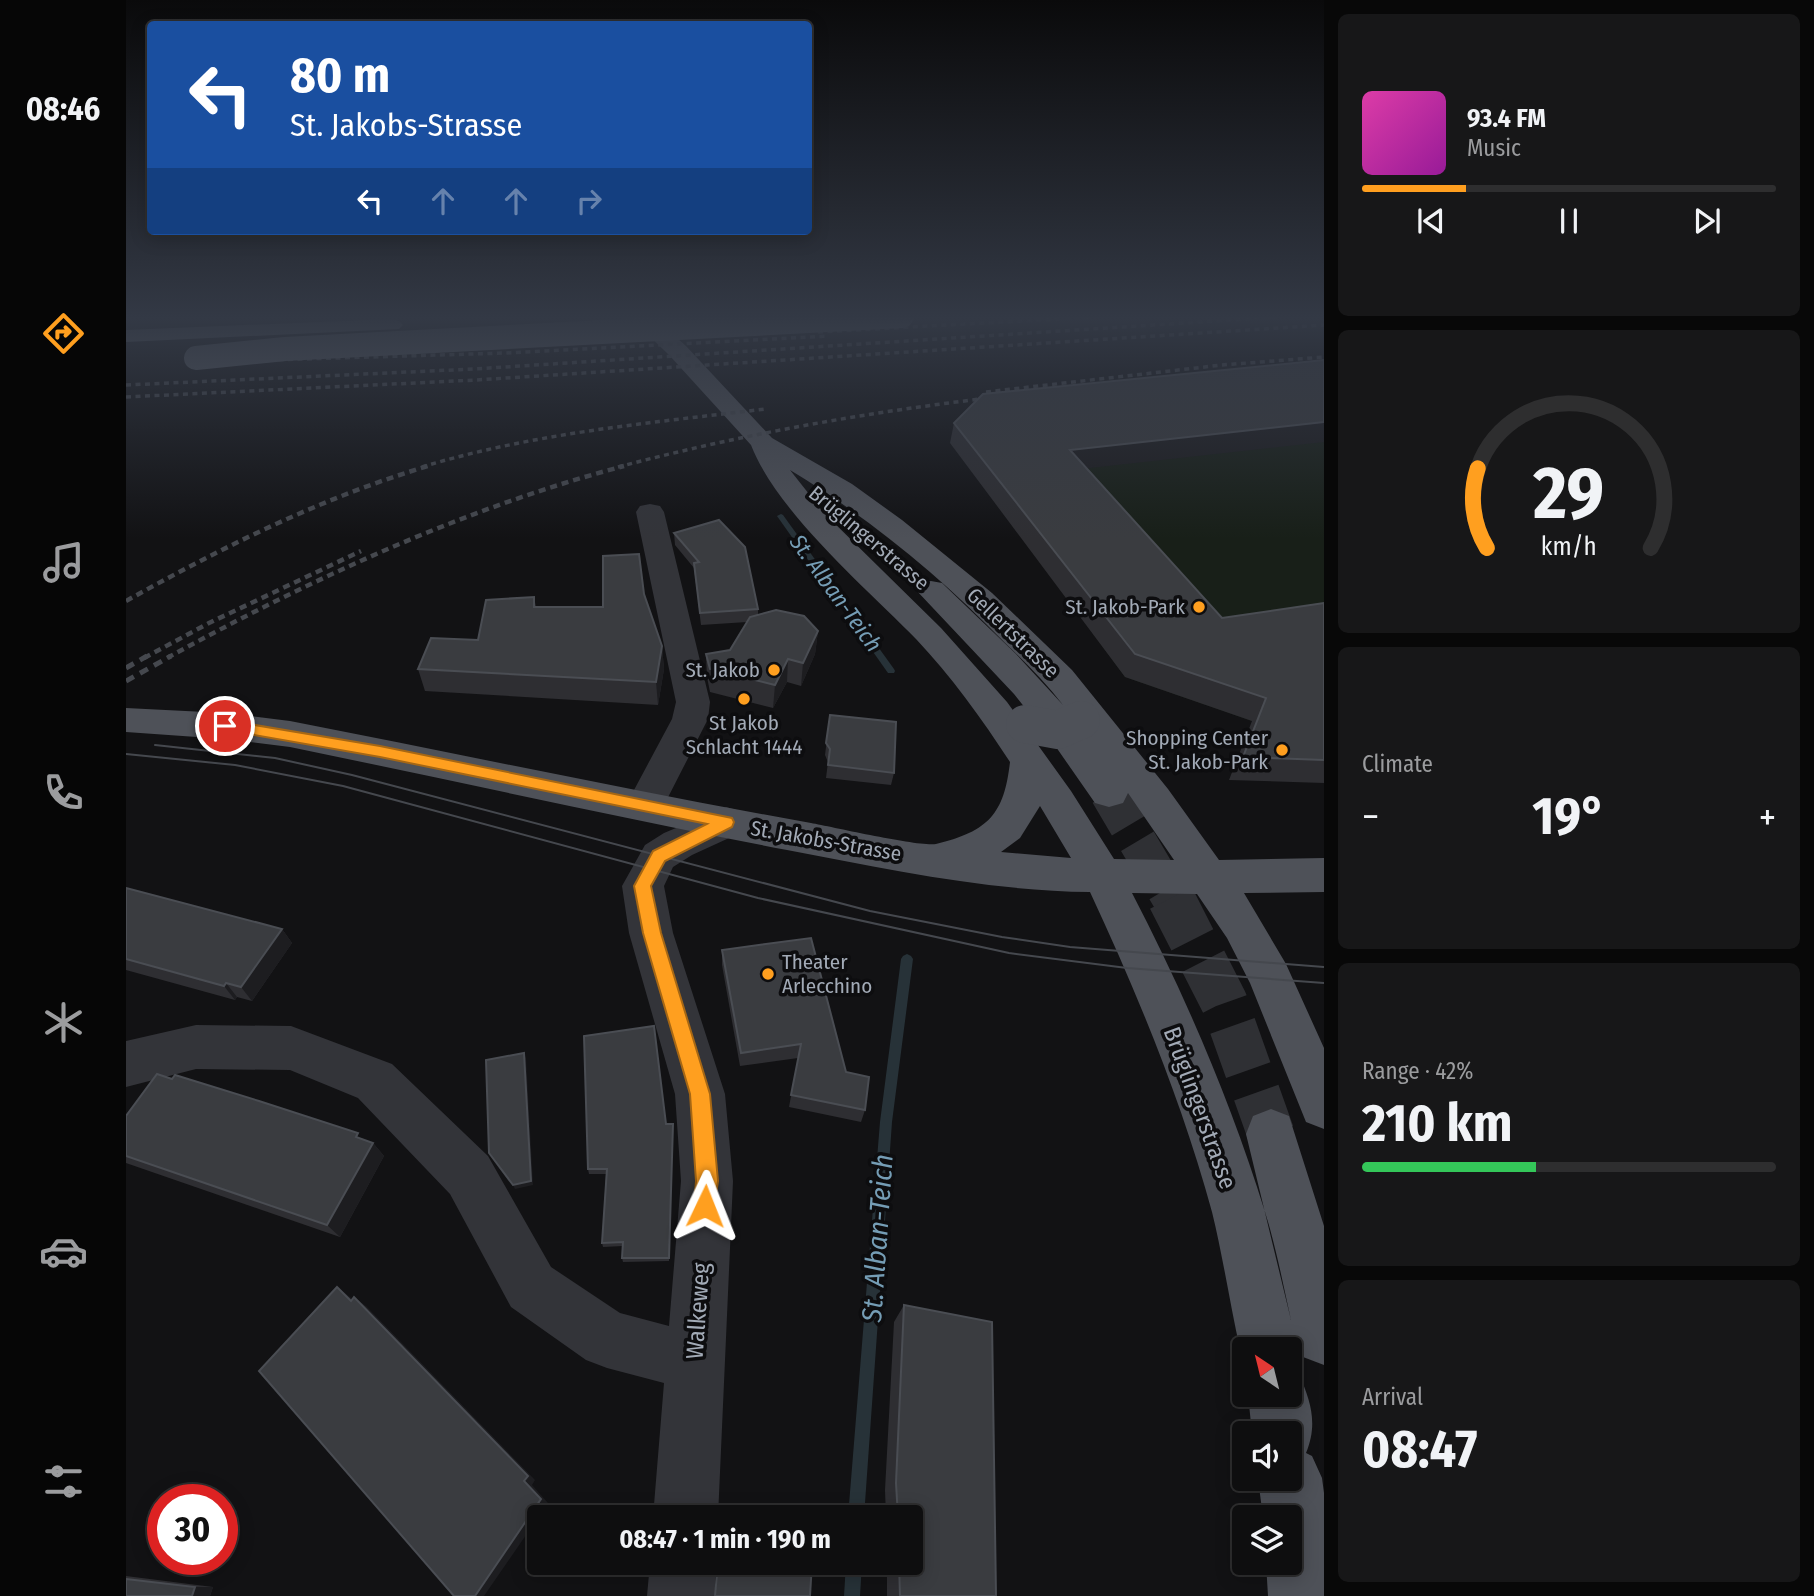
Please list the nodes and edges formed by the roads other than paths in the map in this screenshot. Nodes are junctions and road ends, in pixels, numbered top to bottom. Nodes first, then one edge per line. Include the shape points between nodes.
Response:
1 (717, 390) edge
2 (763, 443) junction
3 (650, 512) dead end
4 (1084, 716) junction
5 (126, 720) edge
6 (1016, 732) junction
7 (1109, 793) tunnel mouth
8 (645, 805) junction
9 (726, 822) junction
10 (933, 861) junction
11 (1324, 874) edge
12 (1103, 876) junction
13 (1211, 877) junction
14 (126, 1064) edge
15 (1324, 1105) edge
16 (1271, 1134) tunnel mouth
17 (1324, 1336) edge
18 (1266, 1337) edge
19 (694, 1353) junction
20 (1292, 1491) edge
21 (686, 1505) edge
22 (682, 1575) edge
23 (681, 1596) edge
24 (1302, 1596) edge

1 - 2 main road, Gellertstrasse
2 - 4 main road, Gellertstrasse via 892,526 1024,639
2 - 6 main road, Gellertstrasse via 771,463 814,519 930,635
2 - 7 main road, Brüglingerstrasse via 993,648 1039,698
3 - 8 street via 693,702 690,719
4 - 6 main road, bridge via 1058,730
4 - 13 main road, Gellertstrasse
5 - 8 main road, St. Jakobs-Strasse via 290,734
6 - 10 main road via 1027,792 1021,809 990,840
6 - 12 main road, Gellertstrasse
8 - 9 main road, St. Jakobs-Strasse
9 - 10 main road, St. Jakobs-Strasse
9 - 19 street, Walkeweg via 659,856 643,886 652,933 700,1094 707,1181
10 - 12 main road, St. Jakobs-Strasse
11 - 13 main road, St. Jakobs-Strasse
12 - 13 main road, St. Jakobs-Strasse
12 - 18 main road, Brüglingerstrasse via 1206,1110 1239,1214
13 - 15 main road via 1252,942
14 - 19 street via 196,1047 292,1048 375,1081 469,1175 531,1287 607,1339 672,1356
16 - 17 main road
19 - 21 street, Walkeweg
20 - 24 main road
22 - 23 street

